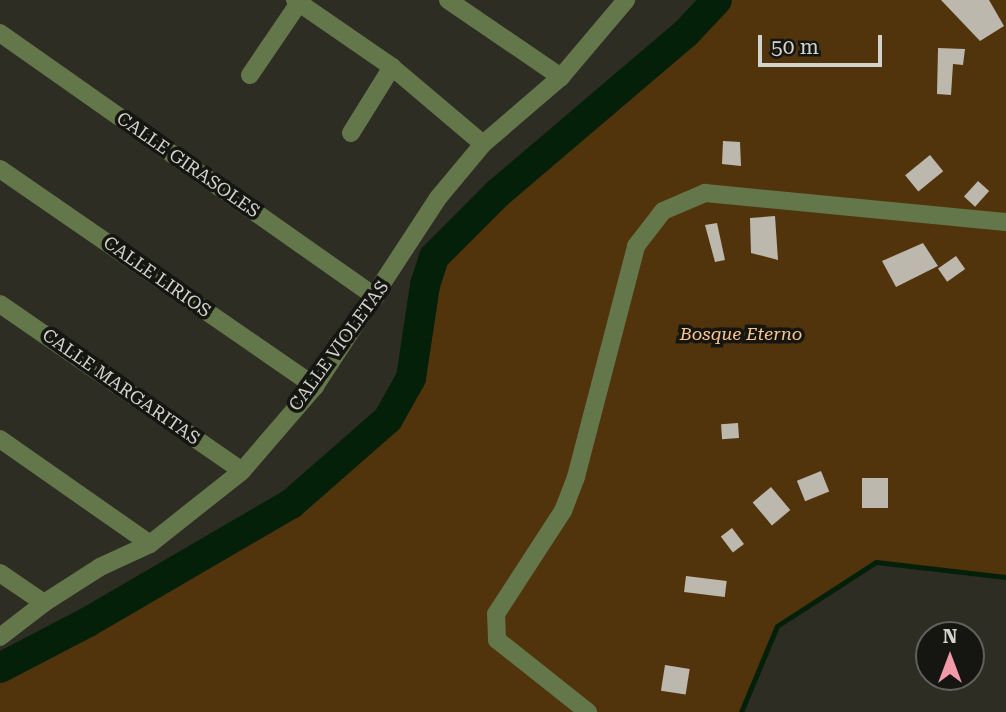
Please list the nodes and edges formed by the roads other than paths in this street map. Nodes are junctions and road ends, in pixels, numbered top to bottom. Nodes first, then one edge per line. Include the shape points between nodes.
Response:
1 (448, 0) edge
2 (297, 2) edge
3 (621, 2) edge
4 (0, 33) edge
5 (392, 67) junction
6 (250, 75) dead end
7 (561, 78) junction
8 (351, 132) dead end
9 (483, 144) junction
10 (0, 169) edge
11 (1006, 222) edge
12 (376, 297) junction
13 (0, 304) edge
14 (315, 386) junction
15 (0, 439) edge
16 (242, 471) junction
17 (150, 544) junction
18 (0, 573) edge
19 (44, 603) junction
20 (0, 637) edge
21 (588, 712) edge

1 - 7 street
2 - 5 street
2 - 6 street
3 - 7 street, CALLE VIOLETAS
4 - 12 street, CALLE GIRASOLES
5 - 8 street
5 - 9 street
7 - 9 street, CALLE VIOLETAS
9 - 12 street, CALLE VIOLETAS via 438,198
10 - 14 street, CALLE LIRIOS
11 - 21 street via 705,193 663,211 636,246 576,477 563,511 496,614 494,627 497,640
12 - 14 street, CALLE VIOLETAS
13 - 16 street, CALLE MARGARITAS
14 - 16 street, CALLE VIOLETAS
15 - 17 street
16 - 17 street, CALLE VIOLETAS
17 - 19 street, CALLE VIOLETAS via 100,567
18 - 19 street
19 - 20 street, CALLE VIOLETAS

